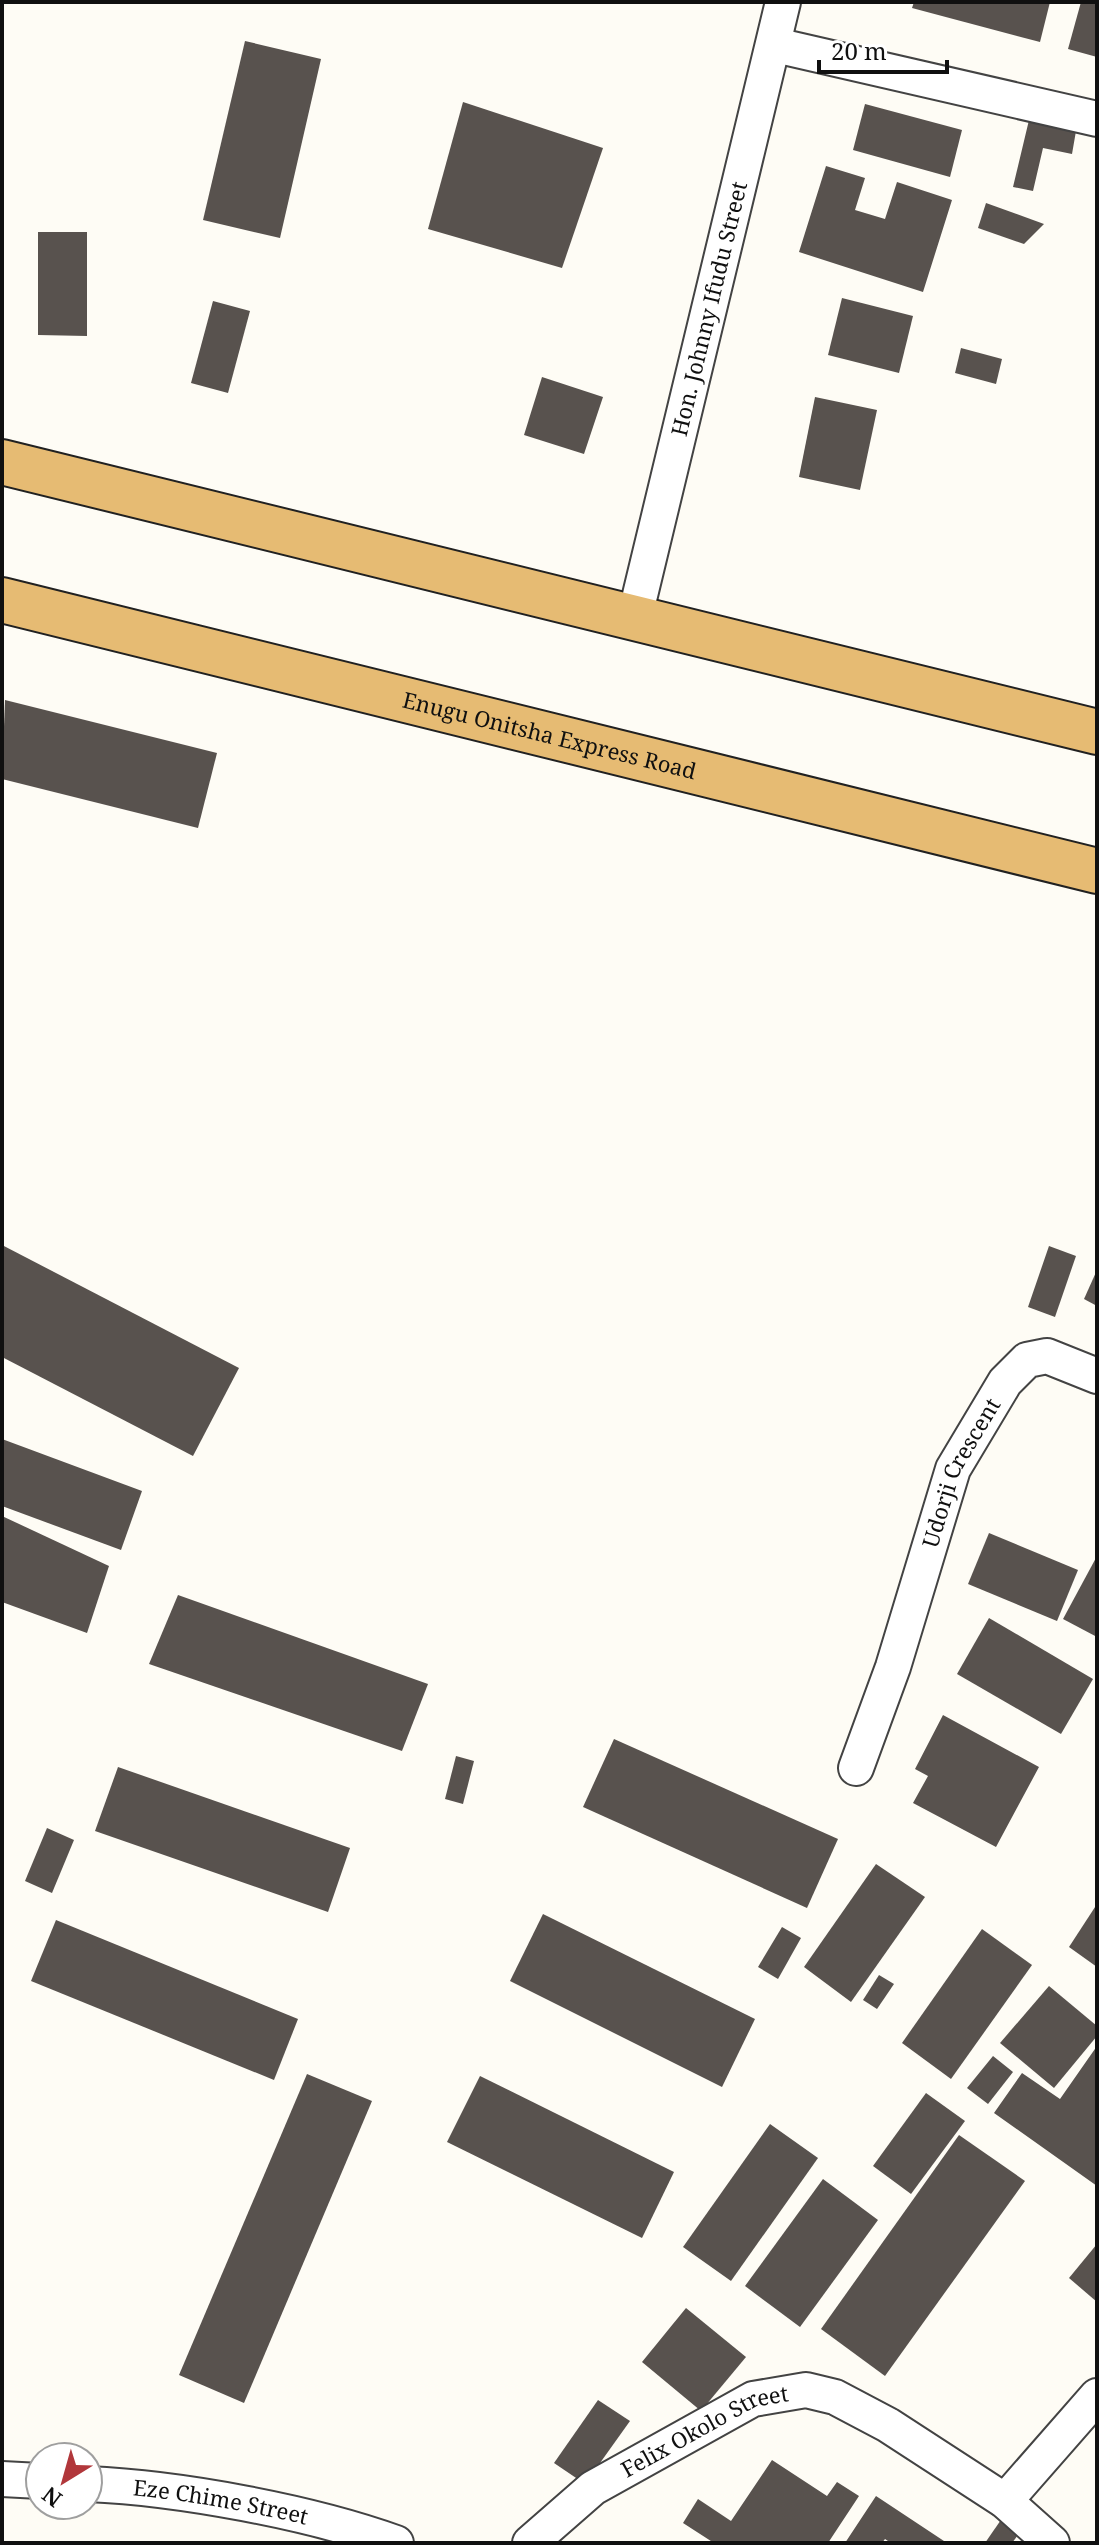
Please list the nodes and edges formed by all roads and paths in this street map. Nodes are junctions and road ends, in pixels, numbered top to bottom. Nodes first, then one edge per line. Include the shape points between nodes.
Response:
1 (783, 2) edge
2 (775, 45) junction
3 (1097, 119) edge
4 (2, 462) edge
5 (2, 600) edge
6 (635, 616) junction
7 (1097, 732) edge
8 (1097, 871) edge
9 (1097, 1376) edge
10 (856, 1768) dead end
11 (1097, 2396) edge
12 (2, 2479) edge
13 (24, 2480) edge
14 (104, 2486) edge
15 (1005, 2501) junction
16 (396, 2543) edge
17 (530, 2543) edge
18 (1052, 2543) edge

1 - 2 street, Hon. Johnny Ifudu Street
2 - 3 street
2 - 6 street, Hon. Johnny Ifudu Street
4 - 6 highway
5 - 8 highway, Enugu Onitsha Express Road
6 - 7 highway
9 - 10 street, Udorji Crescent via 1047,1356 1027,1360 1005,1382 953,1469 893,1667
11 - 15 street
12 - 13 street
14 - 16 street, Eze Chime Street via 288,2514
15 - 17 street, Felix Okolo Street via 888,2425 835,2397 806,2390 753,2399 593,2488
15 - 18 street, Felix Okolo Street

